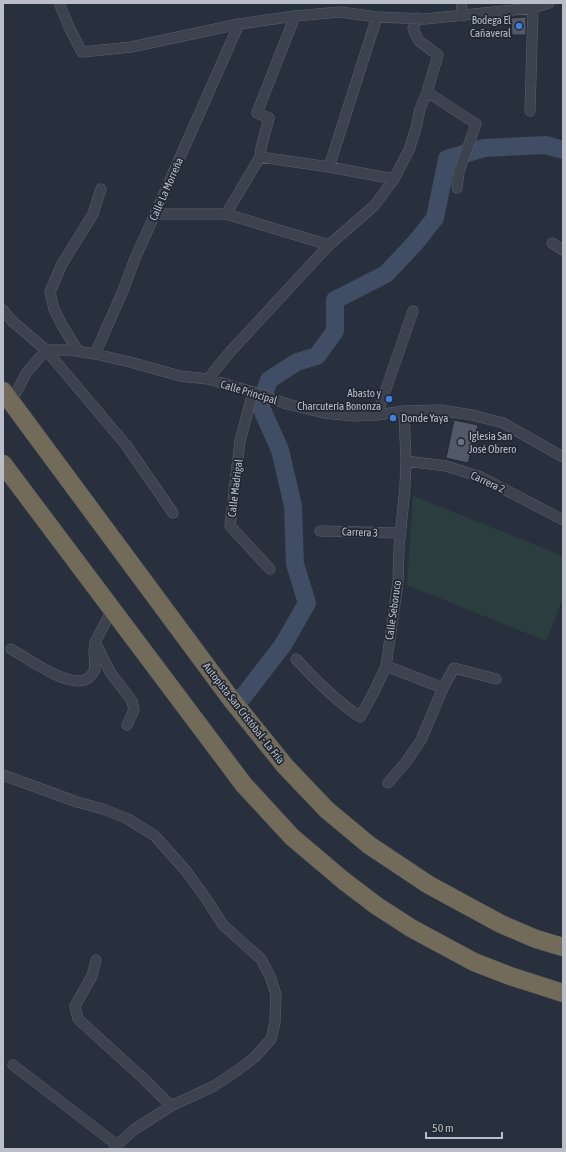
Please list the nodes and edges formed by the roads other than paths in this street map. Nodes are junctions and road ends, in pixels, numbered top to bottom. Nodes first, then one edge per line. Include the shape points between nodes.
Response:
1 (59, 3) edge
2 (461, 3) edge
3 (549, 3) edge
4 (341, 8) edge
5 (533, 8) junction
6 (295, 16) junction
7 (463, 16) junction
8 (377, 17) junction
9 (417, 18) junction
10 (239, 24) junction
11 (427, 92) junction
12 (530, 111) dead end
13 (260, 157) junction
14 (329, 167) junction
15 (394, 179) junction
16 (457, 188) dead end
17 (101, 189) dead end
18 (155, 214) junction
19 (226, 214) junction
20 (552, 243) dead end
21 (329, 245) junction
22 (563, 250) edge
23 (3, 310) edge
24 (413, 310) dead end
25 (46, 350) junction
26 (78, 351) junction
27 (95, 354) junction
28 (208, 379) junction
29 (253, 392) junction
30 (7, 396) edge
31 (404, 411) junction
32 (377, 415) junction
33 (563, 457) edge
34 (406, 461) junction
35 (4, 467) edge
36 (173, 512) dead end
37 (563, 520) edge
38 (320, 531) dead end
39 (400, 533) junction
40 (270, 569) dead end
41 (112, 610) junction
42 (95, 642) junction
43 (11, 649) dead end
44 (296, 659) dead end
45 (386, 666) junction
46 (496, 679) dead end
47 (443, 688) junction
48 (127, 725) dead end
49 (3, 775) edge
50 (388, 783) dead end
51 (563, 946) edge
52 (96, 960) dead end
53 (563, 992) edge
54 (12, 1065) dead end
55 (171, 1106) junction
56 (115, 1147) edge

1 - 10 street via 82,52 131,47
2 - 7 street
3 - 5 street
4 - 6 street
4 - 8 street
5 - 7 street
5 - 12 street
6 - 10 street
6 - 13 street via 257,113 269,118
7 - 9 street
8 - 9 street
8 - 14 street
9 - 11 street via 413,29 419,41 438,56
10 - 18 street, Calle La Morreña
11 - 15 street via 409,150
11 - 16 street via 476,124 459,172
13 - 14 street
13 - 19 street
14 - 15 street
15 - 21 street via 374,206
17 - 26 street via 93,214 62,264 50,292 54,309
18 - 19 street
18 - 27 street, Calle La Morreña
19 - 21 street
20 - 22 street
21 - 28 street
23 - 25 street
24 - 32 street
25 - 26 street, Calle Principal
25 - 30 street
25 - 36 street via 126,445
26 - 27 street, Calle Principal
27 - 28 street, Calle Principal via 180,376
28 - 29 street, Calle Principal
29 - 32 street, Calle Principal via 324,413
29 - 40 street, Calle Madrigal via 240,441 230,526
30 - 51 highway, Autopista San Cristóbal - La Fría via 231,699 285,766 327,810 369,845 429,885 501,924 536,939
31 - 32 street, Calle Principal
31 - 33 street, Calle Principal via 440,410 472,414 503,422
31 - 34 street, Calle Seboruco
34 - 37 street, Carrera 2 via 446,466 481,477
34 - 39 street, Calle Seboruco
35 - 41 highway
38 - 39 street, Carrera 3
39 - 45 street, Calle Seboruco via 398,582
41 - 42 street
41 - 53 highway via 244,785 292,837 377,906 411,928 474,962
42 - 43 street via 96,670 88,678 76,681 55,675
42 - 48 street via 110,672 132,701 134,710
44 - 45 street, Calle Seboruco via 329,694 360,717
45 - 47 street
46 - 47 street via 454,668
47 - 50 street via 421,740
49 - 55 street via 128,819 155,836 186,871 223,924 261,959 270,976 276,995 271,1040 255,1057 214,1086
52 - 55 street via 92,976 75,1006 78,1019
54 - 56 street
55 - 56 street via 135,1129

